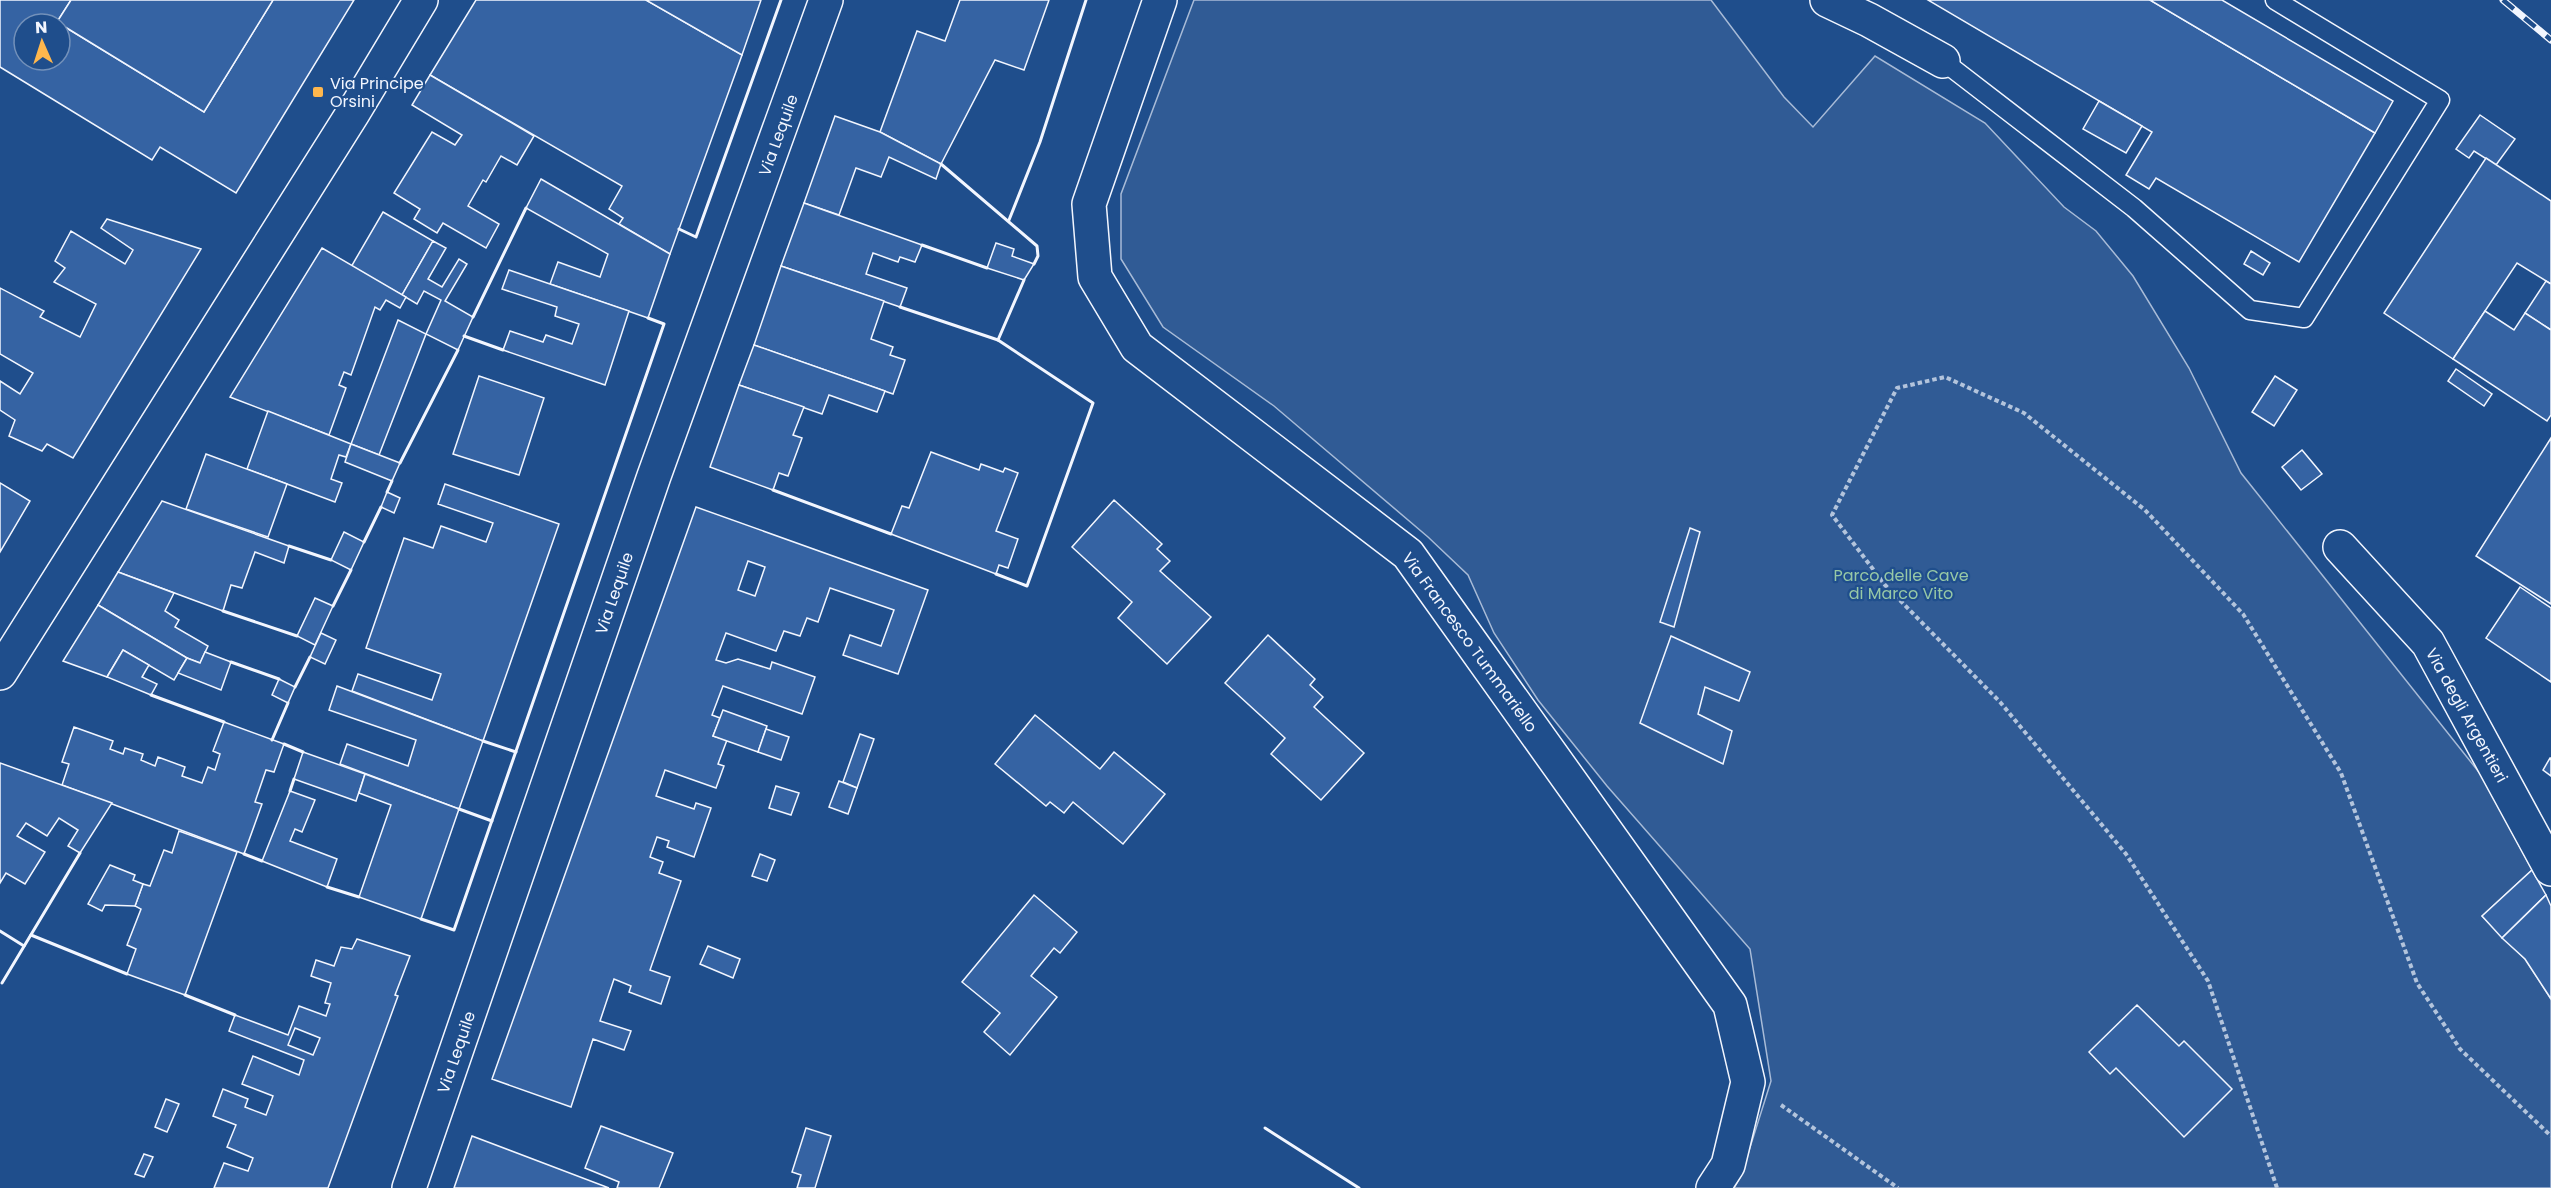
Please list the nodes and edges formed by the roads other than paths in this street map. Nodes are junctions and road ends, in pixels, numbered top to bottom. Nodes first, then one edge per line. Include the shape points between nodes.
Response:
1 (421, 0) edge
2 (826, 0) edge
3 (1160, 0) edge
4 (1827, 0) edge
5 (2275, 0) edge
6 (1943, 61) joint
7 (2340, 547) dead end
8 (0, 673) edge
9 (2551, 869) edge
10 (409, 1188) edge
11 (1713, 1188) edge

1 - 8 main road
2 - 10 main road, Via Lequile via 654,476
3 - 11 main road, Via Francesco Tummariello via 1089,204 1095,276 1137,347 1408,554 1730,1005 1748,1082 1728,1165
4 - 6 main road
5 - 6 lane via 2440,100 2304,318 2250,310 2134,208
7 - 9 main road, Via degli Argentieri via 2428,643

